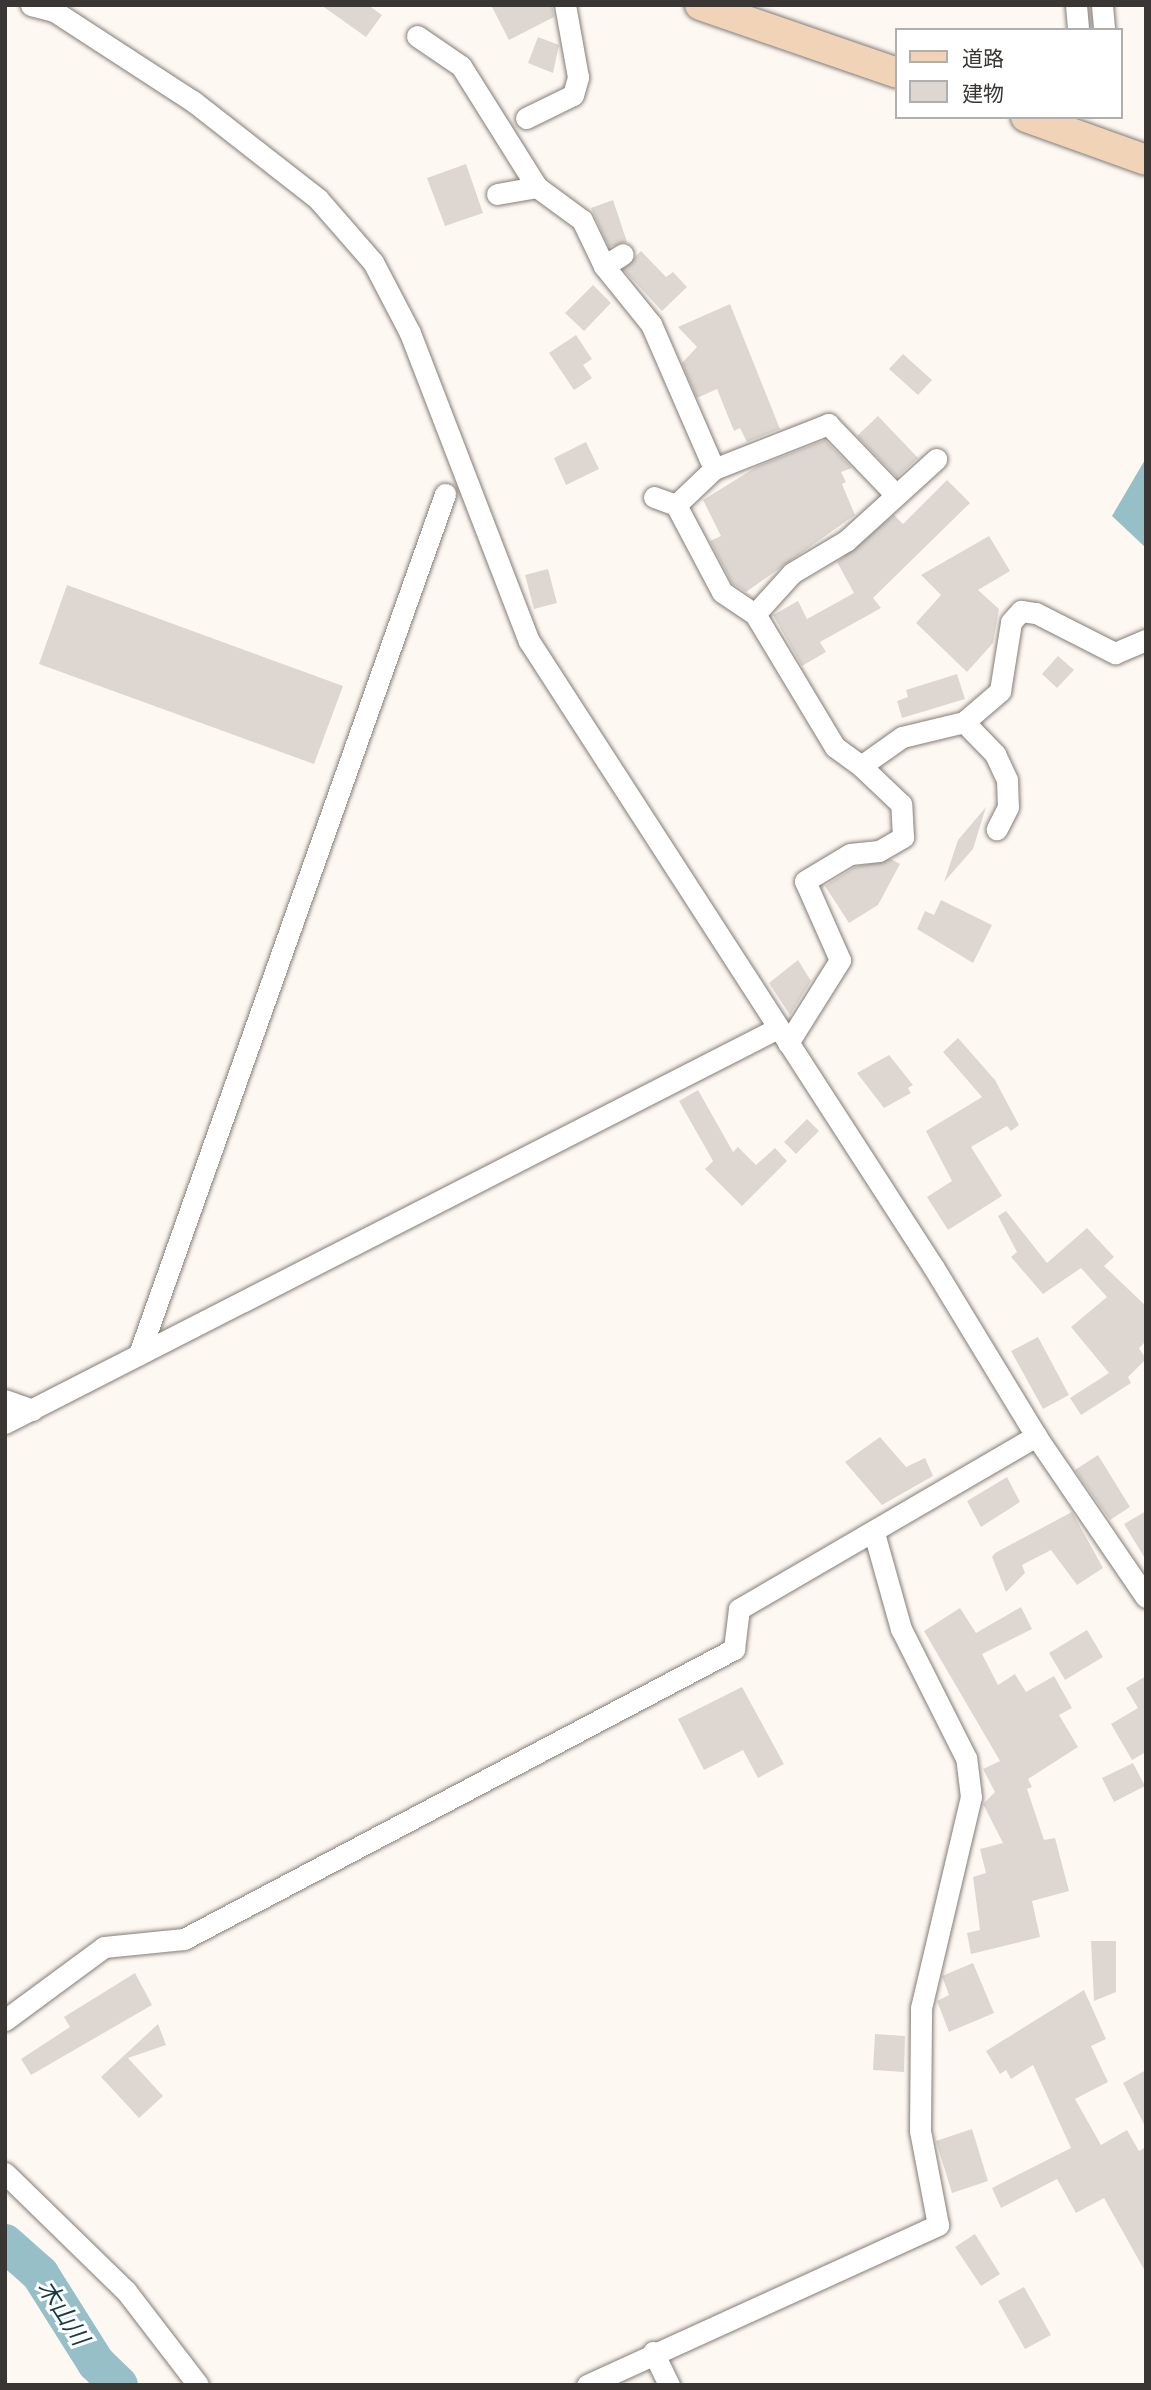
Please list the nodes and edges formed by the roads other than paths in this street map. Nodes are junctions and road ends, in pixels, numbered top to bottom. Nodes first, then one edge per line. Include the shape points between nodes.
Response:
1 (32, 5) edge
2 (565, 5) edge
3 (700, 5) edge
4 (1076, 5) edge
5 (1102, 5) edge
6 (1078, 28) edge
7 (1104, 28) edge
8 (417, 36) dead end
9 (895, 72) edge
10 (526, 118) dead end
11 (1038, 119) edge
12 (1087, 127) edge
13 (1142, 158) edge
14 (537, 187) junction
15 (497, 194) dead end
16 (623, 254) dead end
17 (604, 266) junction
18 (936, 459) dead end
19 (714, 469) junction
20 (444, 494) dead end
21 (896, 495) junction
22 (654, 497) dead end
23 (676, 505) junction
24 (755, 614) junction
25 (1146, 640) edge
26 (964, 722) junction
27 (861, 766) junction
28 (997, 829) dead end
29 (783, 1036) junction
30 (139, 1354) junction
31 (5, 1400) edge
32 (32, 1410) junction
33 (5, 1423) edge
34 (1036, 1436) junction
35 (874, 1533) junction
36 (1146, 1597) edge
37 (5, 2020) edge
38 (5, 2173) edge
39 (653, 2352) junction
40 (198, 2385) edge
41 (587, 2385) edge
42 (669, 2385) edge

1 - 29 street via 54,11 194,102 318,199 373,262 410,333 529,641
2 - 10 street via 578,77 573,95
3 - 9 street
4 - 6 street
5 - 7 street
8 - 14 street via 461,66
11 - 12 street
12 - 13 street
14 - 15 street
14 - 17 street via 582,220
16 - 17 street
17 - 19 street via 651,324
18 - 21 street
19 - 21 street via 828,424
19 - 23 street
20 - 30 street
21 - 24 street via 846,541 792,573
22 - 23 street
23 - 24 street via 722,592
24 - 27 street via 835,747
25 - 26 street via 1115,653 1036,613 1021,611 1011,622 1000,691
26 - 27 street via 902,737
26 - 28 street via 995,754 1007,780 1008,807
27 - 29 street via 901,804 903,837 879,850 850,854 795,880 840,960
29 - 30 street
29 - 34 street
30 - 32 street
31 - 32 street
32 - 33 street
34 - 35 street
34 - 36 street
35 - 37 street via 739,1609 734,1649 184,1939 104,1947
35 - 39 street via 901,1629 966,1758 971,1797 920,2008 920,2131 938,2225
38 - 40 street via 126,2291
39 - 41 street
39 - 42 street

